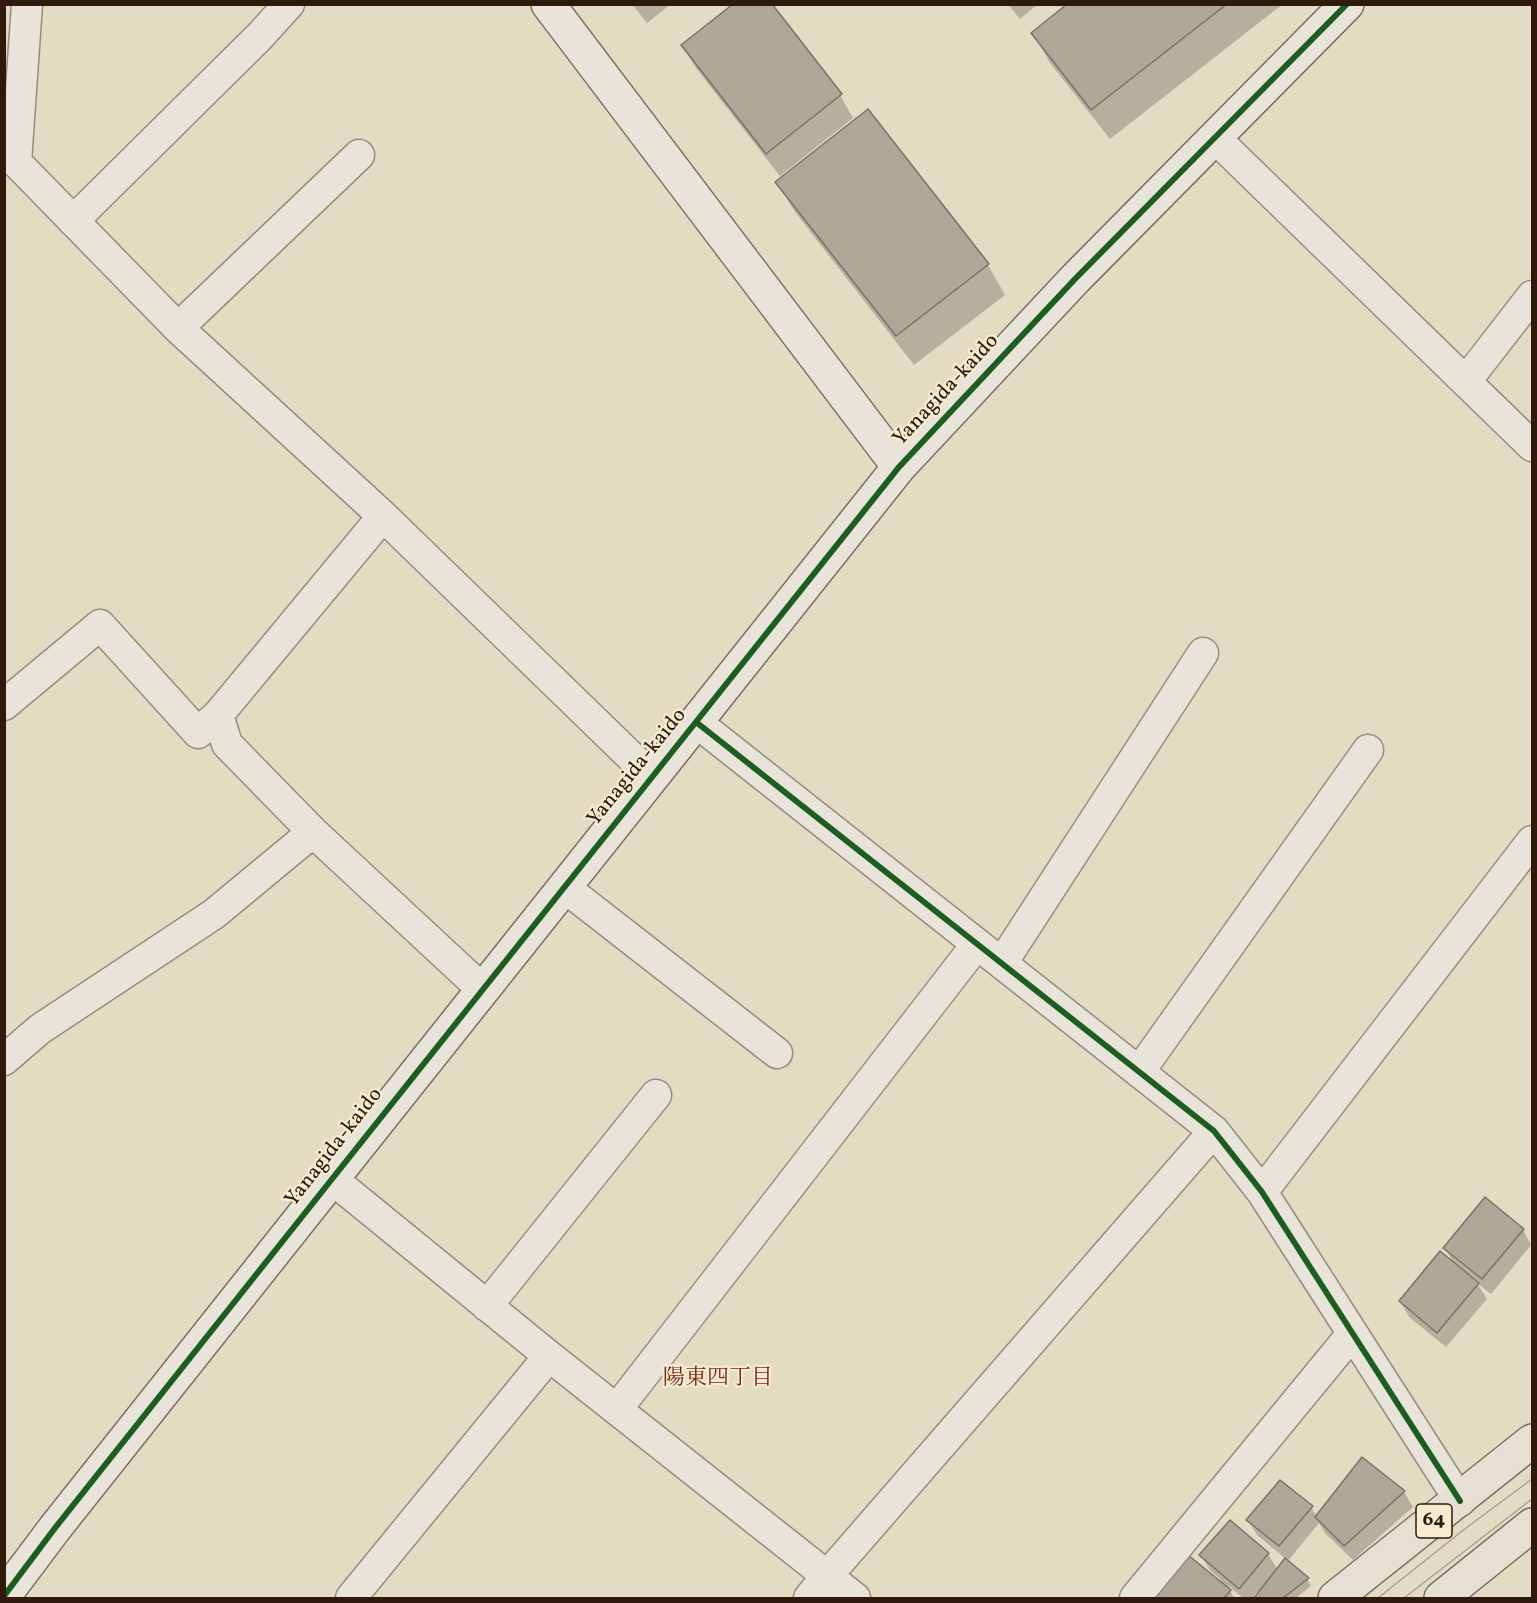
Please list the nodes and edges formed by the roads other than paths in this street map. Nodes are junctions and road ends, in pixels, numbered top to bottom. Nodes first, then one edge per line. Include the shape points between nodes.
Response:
1 (27, 4) edge
2 (289, 4) edge
3 (548, 4) edge
4 (1347, 4) edge
5 (1215, 138) junction
6 (359, 155) dead end
7 (73, 221) junction
8 (1533, 297) edge
9 (178, 328) junction
10 (1466, 381) junction
11 (1533, 446) edge
12 (899, 467) junction
13 (383, 516) junction
14 (1203, 653) dead end
15 (4, 705) edge
16 (218, 715) junction
17 (696, 722) junction
18 (1368, 750) dead end
19 (652, 777) junction
20 (312, 832) junction
21 (1533, 841) edge
22 (564, 887) junction
23 (977, 944) junction
24 (1002, 963) junction
25 (482, 989) junction
26 (777, 1053) dead end
27 (4, 1060) edge
28 (1139, 1072) junction
29 (656, 1095) dead end
30 (1214, 1131) junction
31 (332, 1179) junction
32 (1262, 1192) junction
33 (487, 1306) junction
34 (1352, 1334) junction
35 (549, 1356) junction
36 (616, 1409) junction
37 (1533, 1441) edge
38 (1460, 1501) junction
39 (1533, 1525) edge
40 (818, 1587) edge
41 (4, 1596) edge
42 (351, 1599) edge
43 (855, 1599) edge
44 (1135, 1599) edge
45 (1335, 1599) edge
46 (1441, 1599) edge

1 - 7 street via 16,162
2 - 7 street
3 - 12 street
4 - 5 street, Yanagida-kaido
5 - 10 street
5 - 12 street, Yanagida-kaido via 1075,279
6 - 9 street
7 - 9 street
8 - 10 street
9 - 13 street
10 - 11 street
12 - 17 street, Yanagida-kaido
13 - 16 street
13 - 19 street
14 - 24 street
15 - 16 street via 100,625 198,733
16 - 20 street via 227,744
17 - 19 street, Yanagida-kaido
17 - 23 street
18 - 28 street
19 - 22 street, Yanagida-kaido
20 - 25 street
20 - 27 street via 214,914 40,1029
21 - 32 street
22 - 25 street, Yanagida-kaido
22 - 26 street
23 - 24 street
23 - 36 street
24 - 28 street
25 - 31 street, Yanagida-kaido
28 - 30 street
29 - 33 street
30 - 32 street
30 - 40 street
31 - 33 street
31 - 41 street, Yanagida-kaido
32 - 34 street
33 - 35 street
34 - 38 street
34 - 44 street
35 - 36 street
35 - 42 street
36 - 40 street
37 - 38 main road, 64
38 - 45 main road, 64
39 - 46 main road
40 - 43 street

